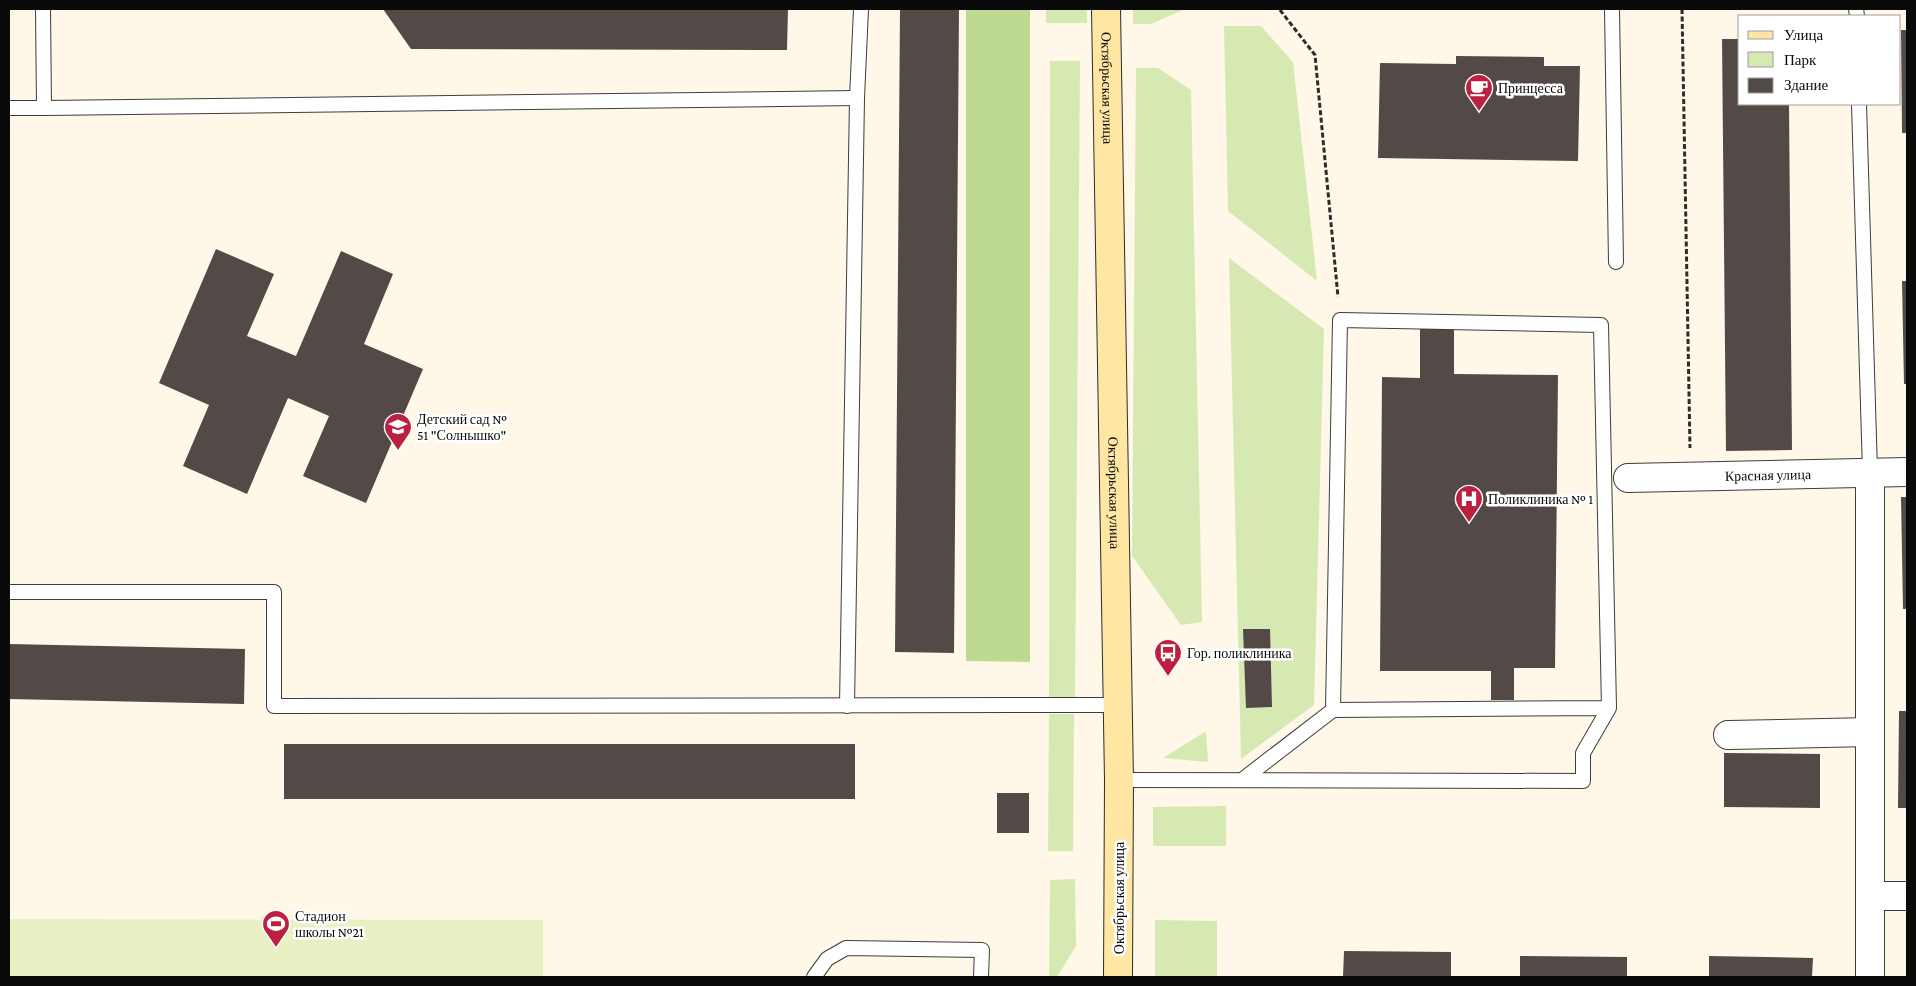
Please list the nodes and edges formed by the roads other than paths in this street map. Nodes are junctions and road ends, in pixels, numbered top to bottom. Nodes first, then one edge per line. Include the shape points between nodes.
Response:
1 (43, 9) edge
2 (861, 9) edge
3 (1106, 9) edge
4 (1612, 9) edge
5 (857, 98) junction
6 (1859, 105) edge
7 (9, 108) edge
8 (44, 108) junction
9 (1616, 262) dead end
10 (1870, 472) junction
11 (1907, 472) edge
12 (1628, 478) dead end
13 (9, 592) edge
14 (1118, 705) junction
15 (848, 706) junction
16 (1609, 708) junction
17 (1334, 710) junction
18 (1870, 732) junction
19 (1728, 735) dead end
20 (1119, 780) junction
21 (1242, 780) junction
22 (1870, 896) junction
23 (1907, 896) edge
24 (814, 977) edge
25 (981, 977) edge
26 (1118, 977) edge
27 (1870, 977) edge

1 - 8 lane
2 - 5 lane
3 - 14 street, Октябрьская улица
4 - 9 lane
5 - 8 lane
5 - 15 lane
6 - 10 lane
7 - 8 lane
10 - 11 street, Красная улица
10 - 12 street, Красная улица
10 - 18 street
13 - 15 lane via 274,592 274,706
14 - 15 lane
14 - 20 street, Октябрьская улица
16 - 17 lane
16 - 17 lane via 1601,325 1340,320
16 - 21 lane via 1583,753 1583,781
17 - 21 lane
18 - 19 street
18 - 22 street
20 - 21 lane
20 - 26 street, Октябрьская улица
22 - 23 street
22 - 27 street
24 - 25 lane via 827,959 846,948 982,950

